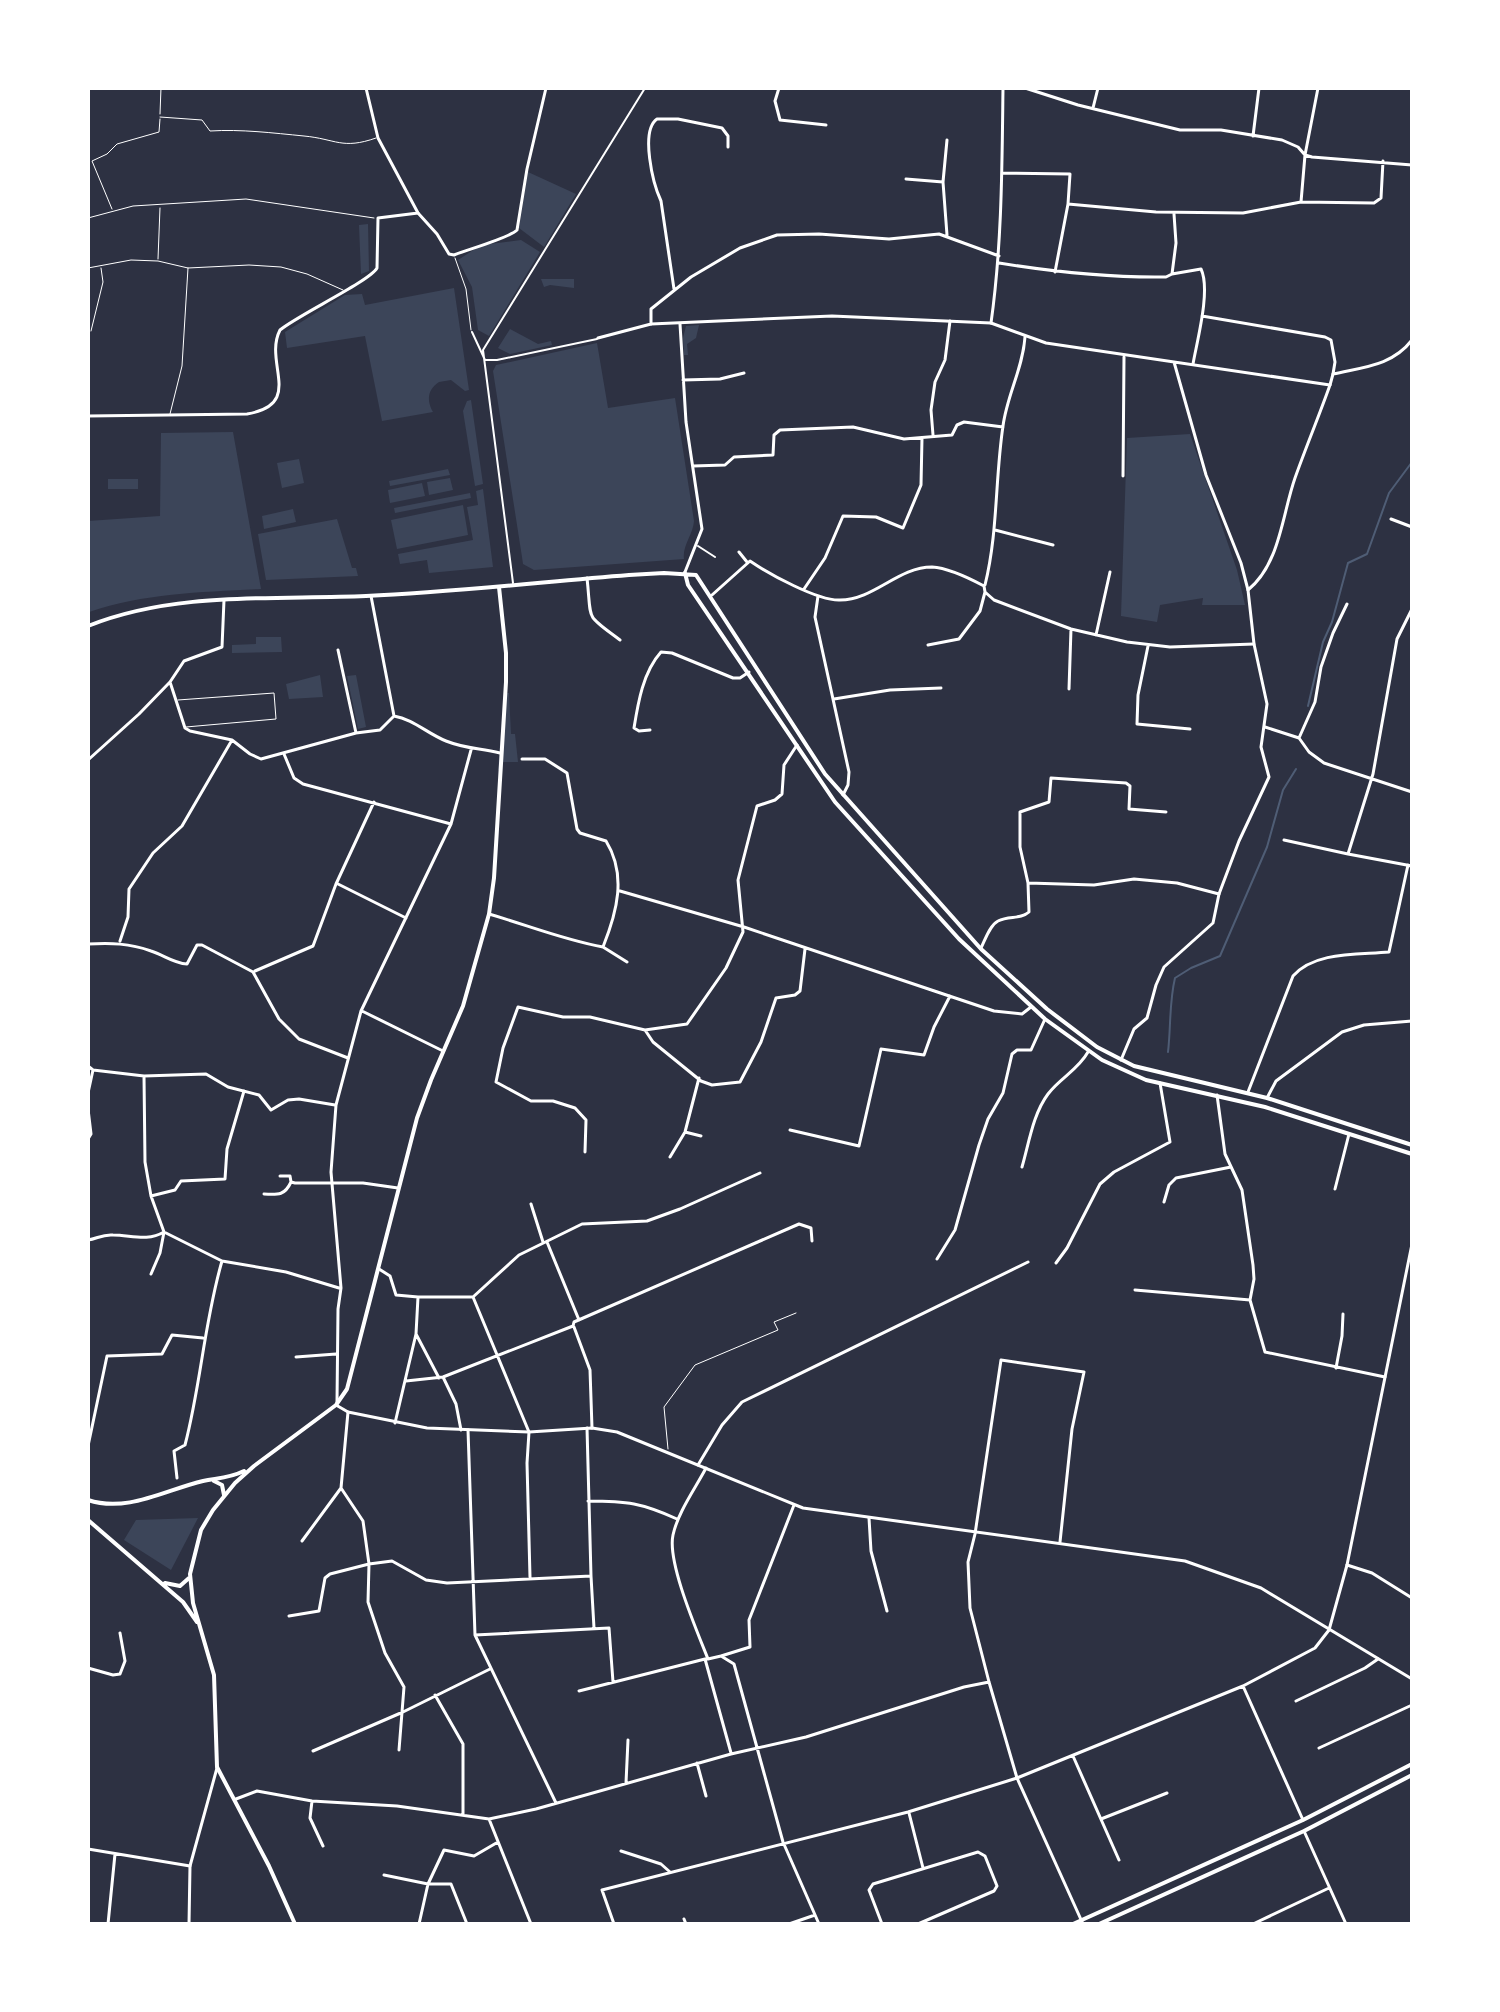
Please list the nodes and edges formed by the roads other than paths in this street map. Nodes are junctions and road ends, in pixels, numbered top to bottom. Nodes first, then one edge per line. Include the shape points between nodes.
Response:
1 (161, 88) edge
2 (366, 88) edge
3 (546, 88) edge
4 (645, 88) edge
5 (779, 88) edge
6 (1003, 88) edge
7 (1025, 88) edge
8 (1098, 88) edge
9 (1259, 88) edge
10 (1318, 88) edge
11 (1093, 108) junction
12 (160, 117) junction
13 (826, 125) dead end
14 (1253, 136) junction
15 (378, 138) junction
16 (947, 140) dead end
17 (728, 147) dead end
18 (1305, 155) junction
19 (1383, 161) junction
20 (1412, 165) edge
21 (1002, 173) junction
22 (906, 179) dead end
23 (943, 182) junction
24 (1301, 202) junction
25 (1068, 204) junction
26 (160, 205) junction
27 (113, 211) junction
28 (1173, 212) junction
29 (418, 213) junction
30 (88, 218) edge
31 (378, 218) junction
32 (947, 235) junction
33 (454, 255) junction
34 (999, 256) junction
35 (158, 261) junction
36 (999, 263) junction
37 (101, 266) junction
38 (88, 268) edge
39 (188, 268) junction
40 (1055, 272) junction
41 (1172, 274) junction
42 (674, 289) junction
43 (343, 290) junction
44 (1202, 316) junction
45 (950, 321) junction
46 (991, 323) junction
47 (651, 324) junction
48 (680, 324) junction
49 (91, 331) dead end
50 (472, 332) joint
51 (1025, 337) junction
52 (598, 338) joint
53 (1412, 340) edge
54 (1124, 357) junction
55 (485, 360) junction
56 (1174, 362) junction
57 (1193, 364) junction
58 (744, 373) dead end
59 (1333, 374) junction
60 (683, 380) junction
61 (1330, 385) junction
62 (88, 416) edge
63 (169, 416) junction
64 (1003, 427) junction
65 (933, 435) junction
66 (922, 436) junction
67 (693, 466) junction
68 (1123, 476) dead end
69 (1391, 519) dead end
70 (1412, 527) edge
71 (995, 530) junction
72 (697, 545) junction
73 (1053, 545) dead end
74 (739, 552) dead end
75 (715, 557) dead end
76 (748, 562) junction
77 (1110, 572) dead end
78 (685, 573) junction
79 (587, 578) junction
80 (513, 585) junction
81 (984, 586) junction
82 (499, 587) junction
83 (804, 589) junction
84 (1248, 590) junction
85 (985, 592) junction
86 (712, 595) junction
87 (371, 596) junction
88 (818, 596) junction
89 (224, 600) junction
90 (1347, 604) dead end
91 (1412, 609) edge
92 (88, 626) edge
93 (1071, 629) junction
94 (1096, 635) junction
95 (620, 640) dead end
96 (1254, 644) junction
97 (928, 645) dead end
98 (1148, 646) junction
99 (338, 650) dead end
100 (749, 672) junction
101 (170, 682) junction
102 (941, 688) dead end
103 (1069, 689) dead end
104 (834, 699) junction
105 (178, 700) junction
106 (394, 716) junction
107 (1263, 727) junction
108 (185, 728) junction
109 (1190, 729) dead end
110 (650, 730) dead end
111 (356, 733) junction
112 (1299, 738) junction
113 (232, 740) junction
114 (797, 745) junction
115 (471, 750) junction
116 (500, 753) junction
117 (284, 754) junction
118 (522, 759) dead end
119 (88, 760) edge
120 (1371, 779) junction
121 (1412, 792) edge
122 (842, 796) junction
123 (374, 802) junction
124 (1166, 812) dead end
125 (451, 824) junction
126 (1284, 840) dead end
127 (1348, 854) junction
128 (1410, 865) edge
129 (1028, 883) junction
130 (336, 884) junction
131 (620, 891) junction
132 (1219, 894) junction
133 (489, 914) junction
134 (406, 918) junction
135 (744, 927) junction
136 (119, 942) junction
137 (88, 944) edge
138 (603, 947) junction
139 (805, 949) junction
140 (981, 949) junction
141 (627, 962) dead end
142 (253, 972) junction
143 (950, 996) junction
144 (1031, 1007) junction
145 (362, 1011) junction
146 (1045, 1019) junction
147 (1412, 1021) edge
148 (645, 1030) junction
149 (443, 1051) junction
150 (1088, 1051) junction
151 (348, 1058) junction
152 (1121, 1060) junction
153 (88, 1066) edge
154 (93, 1070) junction
155 (144, 1076) junction
156 (699, 1078) junction
157 (1160, 1083) junction
158 (244, 1091) junction
159 (88, 1093) edge
160 (1248, 1093) junction
161 (1217, 1095) junction
162 (1267, 1098) junction
163 (336, 1105) junction
164 (88, 1109) edge
165 (790, 1130) dead end
166 (685, 1132) junction
167 (1349, 1134) junction
168 (701, 1136) dead end
169 (88, 1139) edge
170 (1412, 1145) edge
171 (585, 1152) dead end
172 (1412, 1154) edge
173 (670, 1157) dead end
174 (1022, 1167) dead end
175 (1231, 1167) junction
176 (760, 1173) dead end
177 (280, 1176) dead end
178 (291, 1182) junction
179 (333, 1184) junction
180 (398, 1188) junction
181 (1335, 1189) dead end
182 (264, 1194) dead end
183 (151, 1196) junction
184 (1164, 1202) dead end
185 (531, 1204) dead end
186 (164, 1232) junction
187 (88, 1240) edge
188 (812, 1241) dead end
189 (546, 1243) junction
190 (1412, 1244) edge
191 (937, 1259) dead end
192 (222, 1261) junction
193 (1028, 1262) dead end
194 (1056, 1263) dead end
195 (379, 1269) junction
196 (151, 1274) dead end
197 (341, 1288) junction
198 (1135, 1290) dead end
199 (418, 1297) junction
200 (473, 1297) junction
201 (1250, 1300) junction
202 (796, 1313) dead end
203 (1343, 1314) dead end
204 (579, 1320) junction
205 (573, 1326) junction
206 (416, 1334) junction
207 (203, 1338) junction
208 (338, 1354) junction
209 (296, 1357) dead end
210 (497, 1357) junction
211 (1336, 1368) junction
212 (1385, 1377) junction
213 (441, 1378) junction
214 (406, 1381) junction
215 (336, 1405) junction
216 (348, 1412) junction
217 (395, 1423) junction
218 (590, 1428) junction
219 (461, 1430) junction
220 (468, 1430) junction
221 (529, 1432) junction
222 (88, 1446) edge
223 (669, 1452) junction
224 (698, 1465) junction
225 (254, 1466) junction
226 (706, 1468) junction
227 (177, 1478) dead end
228 (204, 1481) junction
229 (341, 1488) junction
230 (222, 1501) junction
231 (588, 1501) junction
232 (90, 1502) edge
233 (795, 1505) junction
234 (869, 1518) junction
235 (88, 1520) edge
236 (679, 1520) junction
237 (975, 1534) junction
238 (302, 1541) dead end
239 (1059, 1545) junction
240 (369, 1564) junction
241 (1347, 1565) junction
242 (190, 1574) junction
243 (591, 1576) junction
244 (157, 1577) junction
245 (530, 1577) junction
246 (473, 1581) junction
247 (1412, 1598) edge
248 (887, 1611) dead end
249 (289, 1616) dead end
250 (200, 1628) junction
251 (594, 1628) junction
252 (1329, 1630) junction
253 (120, 1633) dead end
254 (475, 1635) junction
255 (721, 1656) junction
256 (706, 1659) junction
257 (1378, 1659) junction
258 (88, 1668) edge
259 (490, 1669) junction
260 (1412, 1671) edge
261 (1410, 1678) edge
262 (613, 1682) junction
263 (989, 1682) junction
264 (1243, 1686) junction
265 (579, 1691) dead end
266 (435, 1695) junction
267 (1296, 1701) dead end
268 (1412, 1705) edge
269 (403, 1712) junction
270 (628, 1740) dead end
271 (759, 1748) junction
272 (1319, 1748) dead end
273 (399, 1750) dead end
274 (313, 1751) dead end
275 (731, 1754) junction
276 (1073, 1756) junction
277 (697, 1763) junction
278 (1412, 1764) edge
279 (217, 1767) junction
280 (1412, 1775) edge
281 (1017, 1778) junction
282 (626, 1783) junction
283 (1167, 1793) dead end
284 (706, 1796) dead end
285 (234, 1800) junction
286 (312, 1801) junction
287 (556, 1803) junction
288 (908, 1812) junction
289 (463, 1814) junction
290 (489, 1819) junction
291 (1101, 1819) junction
292 (1303, 1820) junction
293 (1304, 1831) junction
294 (498, 1842) junction
295 (783, 1842) junction
296 (323, 1846) dead end
297 (88, 1849) edge
298 (621, 1851) dead end
299 (115, 1854) junction
300 (1119, 1860) dead end
301 (190, 1866) junction
302 (923, 1868) junction
303 (670, 1872) junction
304 (384, 1875) dead end
305 (428, 1884) junction
306 (1330, 1888) junction
307 (815, 1915) junction
308 (1082, 1922) edge
309 (925, 1923) edge
310 (108, 1924) edge
311 (189, 1924) edge
312 (295, 1924) edge
313 (419, 1924) edge
314 (467, 1924) edge
315 (531, 1924) edge
316 (614, 1924) edge
317 (789, 1924) edge
318 (819, 1924) edge
319 (882, 1924) edge
320 (918, 1924) edge
321 (1073, 1924) edge
322 (1099, 1924) edge
323 (1253, 1924) edge
324 (1346, 1924) edge

1 - 12 lane
2 - 15 street
3 - 33 street via 517,230
4 - 55 street via 483,350
5 - 13 street via 775,101 780,120
6 - 21 street
7 - 11 street
8 - 11 street
9 - 14 street
10 - 18 street
11 - 14 street via 1180,130
12 - 15 lane via 202,120 210,131 307,136 350,145
12 - 27 lane via 159,132 117,144 92,161
14 - 18 street via 1282,140
15 - 29 street
16 - 23 street
17 - 42 street via 722,128 678,119 657,119 651,126 652,172
18 - 19 street
18 - 24 street
19 - 20 street
19 - 24 street via 1379,202
21 - 25 street via 1070,174
21 - 34 street
22 - 23 street
23 - 32 street
24 - 28 street via 1247,213
25 - 28 street
25 - 40 street
26 - 27 lane
26 - 31 lane via 246,199
26 - 35 lane
27 - 30 lane
28 - 41 street
29 - 31 street
29 - 33 street
31 - 43 street via 375,272
32 - 34 street
32 - 42 street via 777,235 740,248
33 - 50 lane
34 - 36 street
35 - 37 lane
35 - 39 lane
36 - 40 street
36 - 46 street
37 - 38 lane
37 - 49 lane via 103,282
39 - 43 lane via 281,267
39 - 63 lane via 182,366
40 - 41 street via 1118,278
41 - 44 street via 1201,269
42 - 47 street via 651,309
43 - 63 street via 279,331 278,396 269,408 247,414
44 - 57 street
44 - 59 street via 1325,337 1331,340
45 - 46 street
45 - 48 street via 832,316
45 - 65 street via 945,360 935,382
46 - 51 street
47 - 48 street
47 - 52 street
48 - 60 street
50 - 55 street
51 - 54 street
51 - 64 street
52 - 55 street
53 - 59 street via 1386,362
54 - 56 street
54 - 68 street
55 - 80 street
56 - 57 street
56 - 84 street via 1206,475
57 - 61 street
58 - 60 street
59 - 61 street
60 - 67 street
61 - 84 street via 1273,551
62 - 63 street
64 - 65 street via 964,422 952,435
64 - 71 street
65 - 66 street
66 - 67 street via 904,439 853,427 780,430 774,435 773,455
66 - 83 street via 921,485 903,528 876,517 843,516
67 - 72 street via 702,529
69 - 70 street
71 - 73 street
71 - 81 street
72 - 75 street
72 - 78 street
74 - 76 street
76 - 83 street
76 - 86 street
77 - 94 street
78 - 79 main road
78 - 86 main road via 696,575
78 - 100 main road
79 - 80 main road
79 - 95 street via 590,616
80 - 82 main road
81 - 85 street
81 - 88 street via 934,567 915,570 860,597 836,601
82 - 87 main road
82 - 116 main road via 506,663
83 - 88 street
84 - 96 street
85 - 93 street
85 - 97 street via 980,611 959,639
86 - 122 main road
87 - 89 main road
87 - 106 street
88 - 104 street via 815,617
89 - 92 main road via 150,608
89 - 101 street via 222,647 189,657
90 - 112 street
91 - 120 street via 1397,639
93 - 94 street
93 - 103 street
94 - 98 street
96 - 98 street
96 - 107 street via 1267,704
98 - 109 street via 1137,724
99 - 111 street
100 - 110 street via 733,678 661,652 643,687 634,728
100 - 114 main road
101 - 105 street
101 - 119 street
102 - 104 street
104 - 122 street via 849,772
105 - 108 street
105 - 108 lane via 274,693 276,719
106 - 111 street via 380,730
106 - 115 street
107 - 112 street
107 - 132 street via 1261,747 1269,777
108 - 113 street
111 - 117 street
112 - 120 street via 1324,763
113 - 117 street via 256,758
113 - 136 street via 182,826 153,853 129,889 128,917
114 - 135 street via 784,765 782,794 757,806 738,880
114 - 144 main road via 835,802 921,899
115 - 116 street
115 - 125 street
116 - 133 main road
117 - 123 street via 294,778 303,784
118 - 131 street via 545,759 567,773 577,829 606,841
120 - 121 street
120 - 127 street
122 - 140 main road
123 - 125 street
123 - 130 street
124 - 129 street via 1129,809 1128,784 1051,778 1049,802 1020,812
125 - 134 street
126 - 127 street
127 - 128 street
128 - 160 street via 1389,952 1316,959 1301,967
129 - 132 street via 1094,885 1134,879
129 - 140 street via 1029,912 995,923
130 - 134 street
130 - 142 street via 313,946
131 - 135 street
131 - 138 street
132 - 152 street via 1213,923 1164,967 1147,1018 1134,1029
133 - 138 street
133 - 149 main road via 463,1006
134 - 145 street
135 - 139 street
135 - 148 street via 726,968 687,1024
136 - 137 street
136 - 142 street via 187,964 200,945
138 - 141 street
139 - 143 street
139 - 156 street via 800,991 776,998 745,1077 712,1085
140 - 152 main road via 1047,1009
142 - 151 street via 279,1019 299,1039
143 - 144 street via 1005,1014 1022,1014
143 - 165 street via 924,1055 881,1049 859,1146
144 - 146 main road
145 - 149 street
145 - 151 street
146 - 150 main road
146 - 191 street via 1031,1050 1012,1054 955,1230
147 - 162 street via 1342,1032 1276,1081
148 - 156 street
148 - 171 street via 518,1007 496,1082 531,1101 575,1108 586,1120
149 - 180 main road
150 - 157 main road
150 - 174 street via 1050,1091
151 - 163 street
152 - 160 main road
153 - 154 street
154 - 155 street
154 - 159 street
155 - 158 street via 206,1074
155 - 183 street via 145,1162
156 - 166 street
157 - 161 main road
157 - 194 street via 1170,1142 1106,1178
158 - 163 street via 259,1095 271,1110 299,1099
158 - 183 street via 227,1149 225,1179 181,1181 175,1190
160 - 162 main road
161 - 167 main road
161 - 175 street
162 - 170 main road
163 - 179 street
164 - 169 street
166 - 168 street
166 - 173 street
167 - 172 main road
167 - 181 street
175 - 184 street via 1176,1178
175 - 201 street via 1242,1190 1250,1241
176 - 189 street via 647,1221 582,1224
177 - 178 street via 290,1176
178 - 179 street
178 - 182 street via 282,1194
179 - 180 street
179 - 197 street
180 - 195 main road
183 - 186 street
185 - 189 street
186 - 187 street via 149,1238 114,1234
186 - 192 street
186 - 196 street
188 - 204 street via 811,1228 799,1224
189 - 200 street via 519,1255
189 - 204 street
190 - 212 street
192 - 197 street
192 - 207 street
193 - 224 street via 742,1402
195 - 199 street via 390,1276 396,1295
195 - 215 main road via 347,1389
197 - 208 street
198 - 201 street
199 - 200 street
199 - 206 street
200 - 210 street
201 - 211 street via 1265,1352
202 - 223 lane via 774,1322 778,1330 695,1365 664,1407
203 - 211 street
204 - 205 street
205 - 210 street
205 - 218 street via 590,1370
206 - 213 street
206 - 214 street
207 - 222 street via 172,1335 162,1354 107,1356
207 - 227 street via 191,1422 185,1445 174,1451
208 - 209 street
208 - 215 street
210 - 213 street
210 - 221 street
211 - 212 street
212 - 241 street
213 - 214 street
213 - 219 street via 456,1404
214 - 217 street
215 - 216 street
215 - 225 main road
216 - 217 street
216 - 229 street
217 - 219 street
218 - 221 street
218 - 223 street via 617,1432
218 - 231 street
219 - 220 street
220 - 221 street
220 - 246 street
221 - 245 street
223 - 224 street
224 - 226 street
225 - 228 main road via 228,1478
225 - 230 main road
226 - 233 street
226 - 236 street
228 - 230 main road via 222,1485
228 - 232 main road via 120,1505
229 - 238 street
229 - 240 street via 363,1521
230 - 242 main road via 199,1534
231 - 236 street via 645,1504
231 - 243 street
233 - 234 street
233 - 255 street via 749,1620 750,1647
234 - 237 street
234 - 248 street via 871,1551
235 - 244 main road
236 - 256 street via 671,1547
237 - 239 street
237 - 239 street via 1001,1360 1084,1372
237 - 263 street via 967,1578
239 - 252 street via 1185,1561 1261,1588
240 - 246 street via 392,1561 431,1582
240 - 249 street via 330,1574 319,1611
240 - 269 street via 368,1602 385,1653 404,1687
241 - 247 street via 1372,1573
241 - 252 street
242 - 244 main road via 180,1586
242 - 250 main road
243 - 245 street
243 - 251 street
244 - 250 main road
245 - 246 street
246 - 254 street
250 - 279 main road via 215,1683
251 - 254 street
251 - 262 street via 609,1628
252 - 257 street
252 - 264 street via 1315,1648
253 - 258 street via 125,1661 120,1674
254 - 259 street
255 - 256 street
255 - 271 street via 734,1664
256 - 262 street
256 - 275 street
257 - 261 street
257 - 267 street
259 - 266 street
259 - 287 street
260 - 261 street
262 - 265 street
263 - 271 street
263 - 281 street
264 - 276 street
264 - 292 street
266 - 269 street
266 - 289 street via 463,1744
268 - 272 street
269 - 273 street
269 - 274 street
270 - 282 street
271 - 275 street
271 - 295 street
275 - 277 street
276 - 281 street
276 - 291 street
277 - 282 street
277 - 284 street
278 - 292 main road
279 - 285 main road
279 - 301 street
280 - 293 main road
281 - 288 street
281 - 308 street
282 - 287 street
283 - 291 street
285 - 286 street via 257,1791
285 - 312 main road
286 - 289 street
286 - 296 street via 310,1818
287 - 290 street
288 - 295 street
288 - 302 street
289 - 290 street
290 - 294 street
291 - 300 street
292 - 308 main road
293 - 306 street
293 - 322 main road
294 - 305 street via 474,1856 444,1850
294 - 315 street
295 - 303 street
295 - 307 street
297 - 299 street
298 - 303 street
299 - 301 street
299 - 310 street
301 - 311 street
302 - 309 street via 978,1852 985,1856 997,1886 988,1896
302 - 319 street via 870,1887
303 - 316 street via 602,1890
304 - 305 street
305 - 313 street
305 - 314 street via 451,1884
306 - 323 street
306 - 324 street
307 - 317 street
307 - 318 street
308 - 321 main road
309 - 320 street

